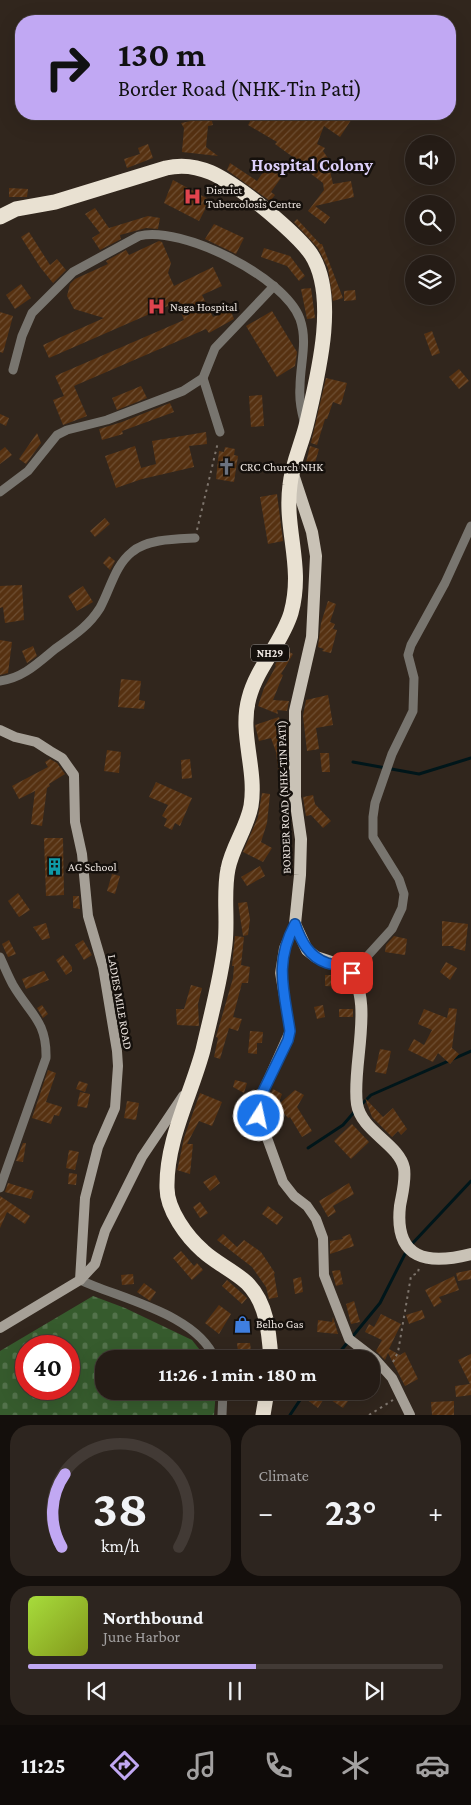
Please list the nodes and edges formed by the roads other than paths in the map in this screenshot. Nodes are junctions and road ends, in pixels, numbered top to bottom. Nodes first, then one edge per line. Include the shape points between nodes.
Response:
1 (0, 217) edge
2 (274, 286) junction
3 (13, 370) dead end
4 (203, 378) junction
5 (306, 428) junction
6 (220, 432) road end
7 (292, 471) junction
8 (0, 492) edge
9 (471, 526) edge
10 (195, 538) road end
11 (0, 681) edge
12 (0, 730) edge
13 (295, 924) junction
14 (0, 956) edge
15 (352, 973) junction
16 (194, 1080) junction
17 (0, 1188) edge
18 (471, 1254) edge
19 (80, 1280) junction
20 (0, 1328) edge
21 (210, 1350) edge
22 (270, 1350) edge
23 (223, 1400) edge
24 (266, 1400) edge
25 (222, 1415) edge
26 (263, 1415) edge
27 (410, 1415) edge

1 - 5 highway, NH29 via 16,209 55,202 179,165 193,165 234,186 261,206 310,252 319,271 325,327
2 - 3 street via 247,268 204,247 164,236 138,236 74,272 32,313
2 - 4 street via 215,348
2 - 5 street via 293,305 305,338 300,387
4 - 6 street
4 - 8 street via 183,391 56,436 28,471
5 - 7 highway, NH29
7 - 13 main road, BORDER ROAD (NHK-TIN PATI) via 312,532 316,556 312,637 294,711 295,797 301,839
7 - 16 highway, NH29 via 288,511 297,571 295,593 283,633 258,674 249,697 246,718 252,772 251,806 227,872 225,945
9 - 15 street via 446,583 411,645 408,655 414,678 413,711 389,762 375,803 373,837 399,879 403,901 392,929
10 - 11 street via 146,545 132,551 118,569 100,608 88,625 29,670 16,678
12 - 19 street, LADIES MILE ROAD via 36,742 62,758 74,776 75,822 82,854 88,916 103,967 117,1051 115,1108 98,1147 85,1198
13 - 15 main road via 304,944 316,957 346,967
13 - 27 street via 284,948 280,973 290,1031 259,1100 259,1116 284,1182 316,1219 323,1238 324,1275 349,1339 387,1373
14 - 17 street via 13,985 40,1023 46,1042 46,1058
15 - 18 main road via 361,1002 358,1106 364,1119 404,1167 399,1221 408,1249 432,1259
16 - 19 street via 142,1156 105,1231 95,1264
16 - 22 highway, NH29 via 171,1152 166,1190 181,1226 202,1251 247,1283 261,1304 268,1323
19 - 20 street
19 - 21 street via 117,1293 196,1331
23 - 25 street
24 - 26 highway

